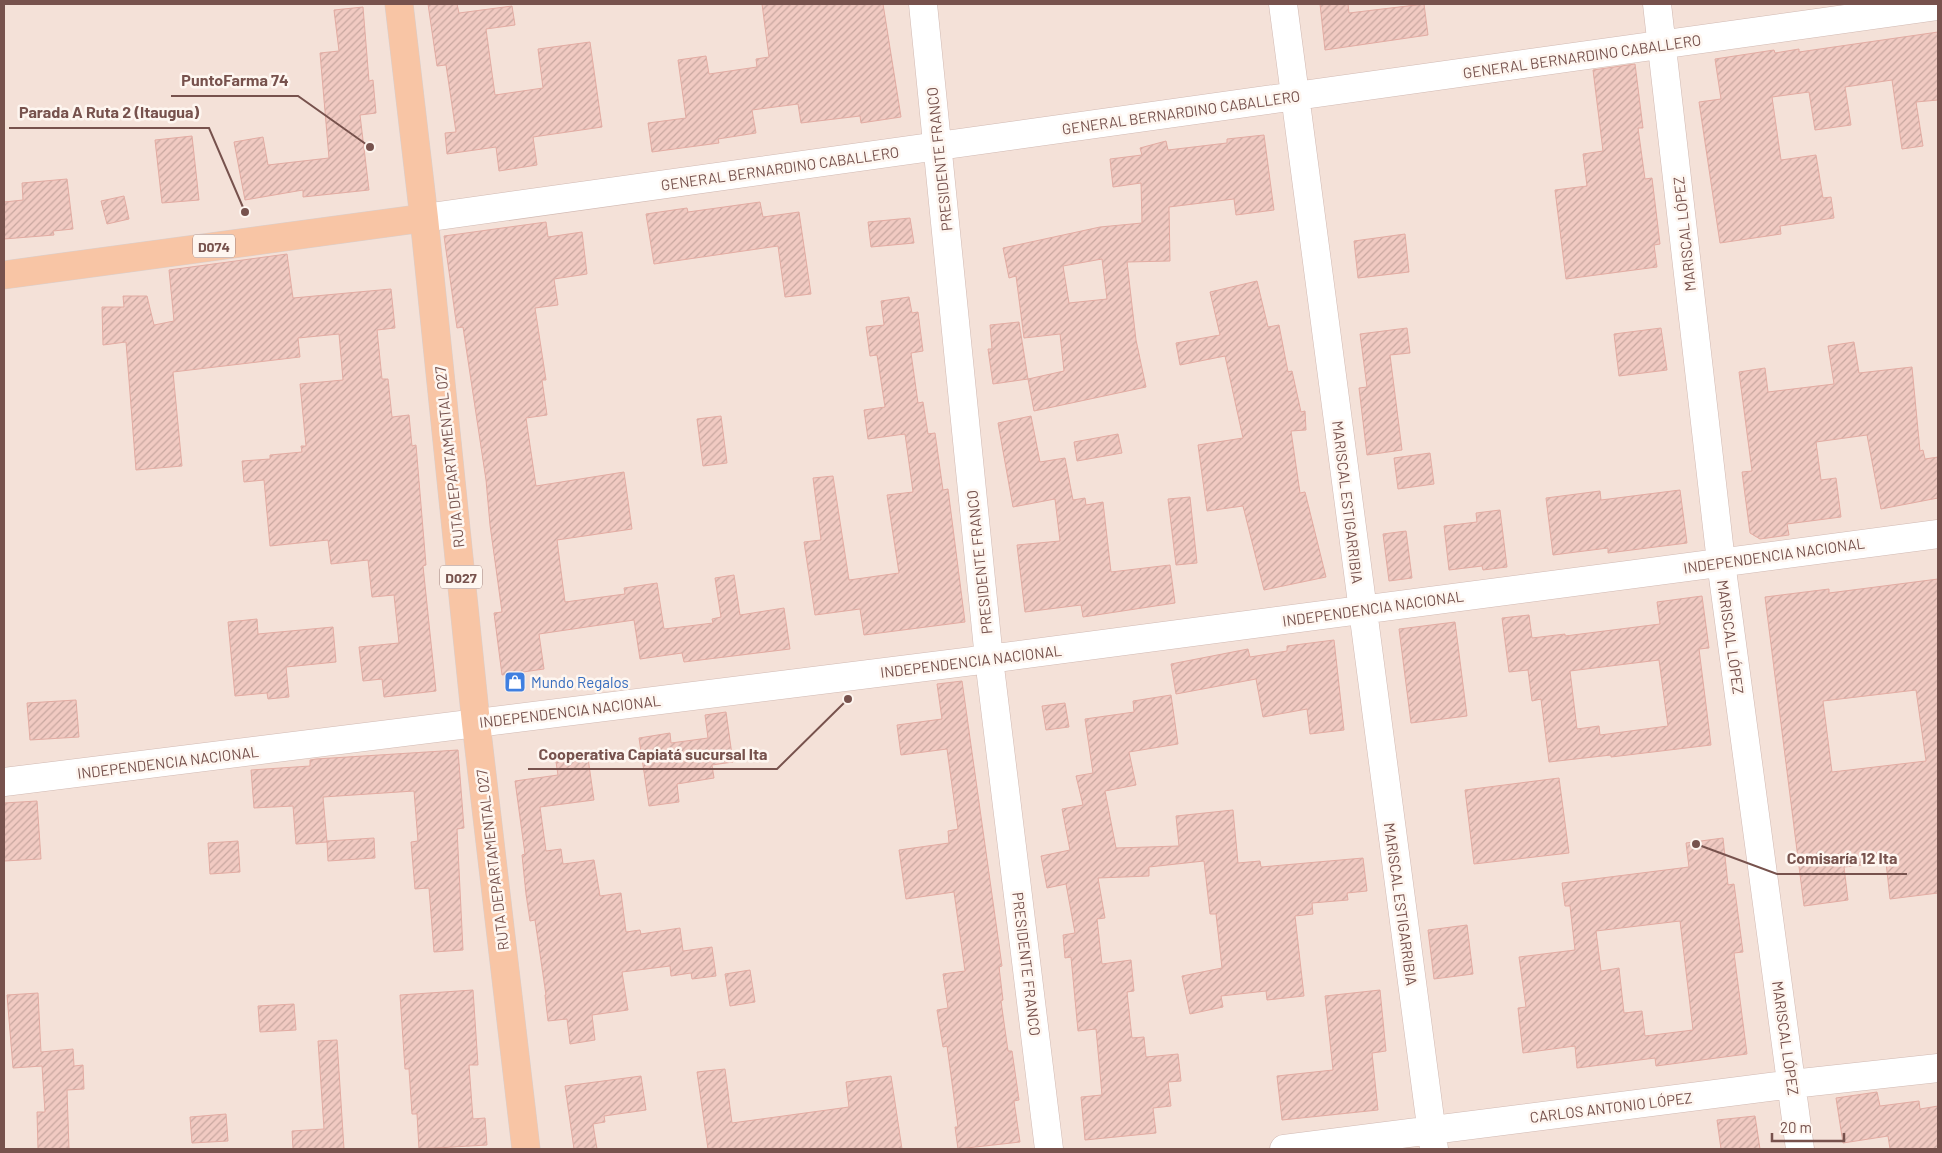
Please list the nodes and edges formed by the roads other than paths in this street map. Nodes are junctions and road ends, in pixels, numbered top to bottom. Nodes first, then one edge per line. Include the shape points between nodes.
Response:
1 (399, 4) edge
2 (923, 4) edge
3 (1283, 4) edge
4 (1657, 4) edge
5 (1938, 6) edge
6 (1662, 44) junction
7 (1294, 96) junction
8 (938, 146) junction
9 (424, 218) junction
10 (4, 275) edge
11 (1938, 534) edge
12 (1721, 562) junction
13 (1362, 610) junction
14 (989, 659) junction
15 (476, 723) junction
16 (4, 782) edge
17 (1938, 1068) edge
18 (1792, 1084) junction
19 (1433, 1140) edge
20 (526, 1149) edge
21 (1049, 1149) edge
22 (1284, 1149) edge
23 (1800, 1149) edge

1 - 9 main road, RUTA DEPARTAMENTAL 027 / D027
2 - 8 street, PRESIDENTE FRANCO
3 - 7 street, MARISCAL ESTIGARRIBIA
4 - 6 street, MARISCAL LÓPEZ
5 - 6 street, GENERAL BERNARDINO CABALLERO / D074
6 - 7 street, GENERAL BERNARDINO CABALLERO / D074
6 - 12 street, MARISCAL LÓPEZ
7 - 8 street, GENERAL BERNARDINO CABALLERO / D074
7 - 13 street, MARISCAL ESTIGARRIBIA
8 - 9 street, GENERAL BERNARDINO CABALLERO / D074
8 - 14 street, PRESIDENTE FRANCO
9 - 10 main road, D074
9 - 15 main road, RUTA DEPARTAMENTAL 027 / D027
11 - 12 street, INDEPENDENCIA NACIONAL
12 - 13 street, INDEPENDENCIA NACIONAL
12 - 18 street, MARISCAL LÓPEZ
13 - 14 street, INDEPENDENCIA NACIONAL
13 - 19 street, MARISCAL ESTIGARRIBIA
14 - 15 street, INDEPENDENCIA NACIONAL
14 - 21 street, PRESIDENTE FRANCO
15 - 16 street, INDEPENDENCIA NACIONAL
15 - 20 main road, RUTA DEPARTAMENTAL 027 / D027
17 - 18 street, CARLOS ANTONIO LÓPEZ
18 - 19 street, CARLOS ANTONIO LÓPEZ
18 - 23 street, MARISCAL LÓPEZ
19 - 22 street, CARLOS ANTONIO LÓPEZ

